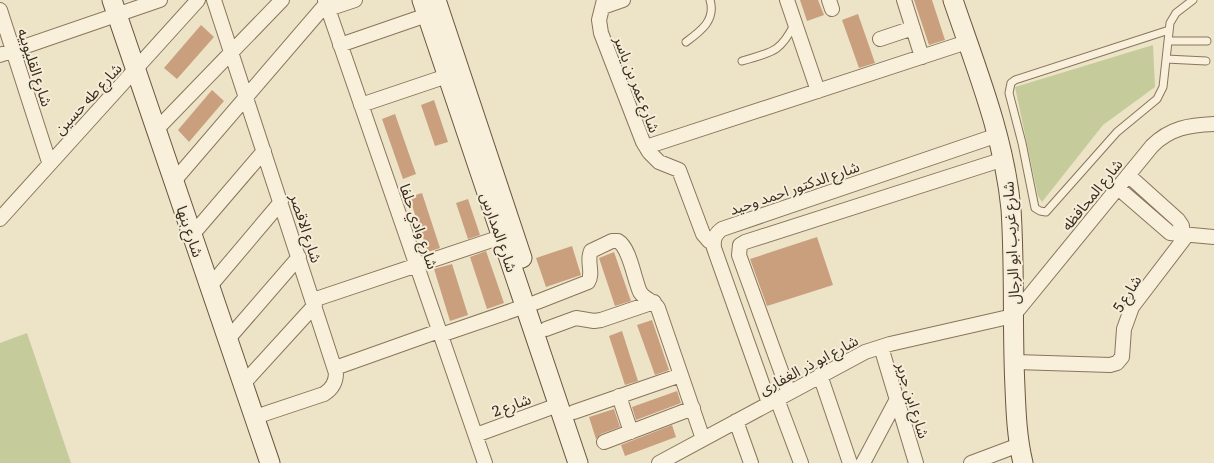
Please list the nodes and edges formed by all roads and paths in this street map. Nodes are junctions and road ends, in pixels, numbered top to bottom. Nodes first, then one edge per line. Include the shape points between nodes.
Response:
1 (160, 0) edge
2 (198, 0) edge
3 (214, 0) edge
4 (282, 0) edge
5 (355, 0) edge
6 (623, 0) edge
7 (710, 0) edge
8 (787, 0) edge
9 (904, 0) edge
10 (953, 0) edge
11 (1193, 0) edge
12 (604, 3) edge
13 (326, 4) edge
14 (428, 5) edge
15 (114, 7) edge
16 (0, 10) edge
17 (795, 22) junction
18 (913, 28) junction
19 (1169, 30) junction
20 (880, 38) dead end
21 (1168, 41) junction
22 (1207, 41) dead end
23 (686, 42) dead end
24 (967, 42) junction
25 (340, 45) junction
26 (231, 52) junction
27 (6, 53) edge
28 (922, 56) junction
29 (1166, 60) junction
30 (742, 61) dead end
31 (1206, 61) dead end
32 (136, 69) junction
33 (447, 76) junction
34 (818, 91) junction
35 (246, 96) junction
36 (361, 105) junction
37 (1214, 124) edge
38 (156, 130) junction
39 (998, 135) junction
40 (646, 147) junction
41 (264, 151) junction
42 (1004, 159) junction
43 (50, 162) junction
44 (1128, 175) junction
45 (174, 181) junction
46 (1118, 188) junction
47 (281, 202) junction
48 (14, 203) junction
49 (0, 208) edge
50 (0, 219) edge
51 (1185, 234) junction
52 (192, 235) junction
53 (502, 237) junction
54 (1214, 237) edge
55 (713, 242) junction
56 (299, 258) junction
57 (417, 265) junction
58 (210, 286) junction
59 (654, 302) junction
60 (314, 303) junction
61 (531, 304) junction
62 (1013, 316) junction
63 (546, 329) junction
64 (440, 333) junction
65 (228, 338) junction
66 (881, 347) junction
67 (1013, 362) junction
68 (335, 368) junction
69 (681, 375) junction
70 (820, 375) junction
71 (243, 384) junction
72 (619, 396) junction
73 (778, 398) junction
74 (897, 399) junction
75 (566, 408) junction
76 (692, 408) junction
77 (255, 417) junction
78 (736, 421) junction
79 (631, 432) junction
80 (476, 435) junction
81 (703, 439) junction
82 (604, 442) dead end
83 (1021, 454) edge
84 (662, 462) edge
85 (270, 463) edge
86 (485, 463) edge
87 (578, 463) edge
88 (591, 463) edge
89 (750, 463) edge
90 (801, 463) edge
91 (850, 463) edge
92 (863, 463) edge
93 (916, 463) edge
94 (971, 463) edge

1 - 15 street
2 - 32 street, شارع طه حسين
3 - 26 street, شارع الاقصر
4 - 26 street
5 - 13 street
6 - 12 street
7 - 23 lane via 709,22
8 - 17 street
9 - 18 street
10 - 24 main road, شارع غريب ابو الرجال
11 - 19 lane via 1176,13
12 - 40 street, شارع عمر بن ياسر via 599,20 601,33
13 - 25 street, شارع وادي حلفا
13 - 35 street
14 - 25 street
14 - 33 main road, شارع المدارس
14 - 61 main road, شارع المدارس
15 - 27 street
15 - 32 main road, شارع بنها
16 - 27 street, شارع القليوبيه
17 - 30 lane via 775,50
17 - 34 street
18 - 20 street
18 - 28 street
19 - 21 lane
19 - 29 lane via 1014,80 1009,93 1034,208 1046,212 1117,132 1157,99 1163,87
21 - 22 lane
21 - 29 lane
24 - 28 street
24 - 39 main road, شارع غريب ابو الرجال
25 - 36 street, شارع وادي حلفا
26 - 35 street, شارع الاقصر
26 - 38 street
27 - 43 street, شارع القليوبيه
28 - 34 street
29 - 31 lane
32 - 38 main road, شارع بنها
32 - 43 street, شارع طه حسين
33 - 36 street
33 - 53 main road, شارع المدارس
34 - 40 street
35 - 41 street, شارع الاقصر
35 - 45 street
36 - 57 street, شارع وادي حلفا
37 - 44 street, شارع المحافظه via 1188,126 1168,133 1152,146
38 - 45 main road, شارع بنها
39 - 42 main road, شارع غريب ابو الرجال
39 - 55 street, شارع الدكتور احمد وحيد via 722,229
40 - 55 street, شارع عمر بن ياسر via 659,162 679,170 703,234
41 - 47 street, شارع الاقصر
41 - 52 street
42 - 62 main road, شارع غريب ابو الرجال via 1011,212
42 - 73 street via 740,245 739,255
43 - 48 street, شارع طه حسين
44 - 46 street, شارع المحافظه
44 - 51 street via 1178,220
45 - 52 main road, شارع بنها
46 - 51 street via 1168,232
46 - 62 street, شارع المحافظه
47 - 56 street, شارع الاقصر
47 - 58 street
48 - 49 street
48 - 50 street, شارع طه حسين
51 - 54 street
51 - 67 street, شارع 5 via 1132,307 1124,330 1122,357 1117,363
52 - 58 main road, شارع بنها
53 - 57 street
53 - 61 main road, شارع المدارس
55 - 73 street
56 - 60 street, شارع الاقصر
56 - 65 street
57 - 60 street
57 - 64 street, شارع وادي حلفا
58 - 65 main road, شارع بنها
59 - 61 street via 642,294 624,247 615,240 591,251 588,282
59 - 63 street via 601,320 576,318
59 - 69 street
60 - 68 street, شارع الاقصر
60 - 71 street
61 - 63 main road, شارع المدارس
61 - 64 street
61 - 75 main road, شارع المدارس
62 - 66 street, شارع ابو ذر الغفارى
62 - 67 main road, شارع غريب ابو الرجال
63 - 75 main road, شارع المدارس
64 - 68 street
64 - 80 street, شارع وادي حلفا
65 - 71 main road, شارع بنها
66 - 70 street, شارع ابو ذر الغفارى
66 - 74 street, شارع ابن جرير
67 - 83 main road, شارع غريب ابو الرجال
68 - 77 street via 334,383 328,391
69 - 72 street, شارع 2
69 - 76 street
70 - 73 street, شارع ابو ذر الغفارى
70 - 91 street
71 - 77 main road, شارع بنها
72 - 75 street, شارع 2
72 - 79 street
73 - 78 street, شارع ابو ذر الغفارى
73 - 90 street
74 - 92 street
74 - 93 street, شارع ابن جرير
75 - 80 street, شارع 2
75 - 87 main road, شارع المدارس
75 - 88 main road, شارع المدارس
76 - 79 street
76 - 81 street
77 - 85 main road, شارع بنها
78 - 81 street, شارع ابو ذر الغفارى
78 - 89 street
79 - 82 street
80 - 86 street, شارع وادي حلفا
81 - 84 street, شارع ابو ذر الغفارى
83 - 94 street

